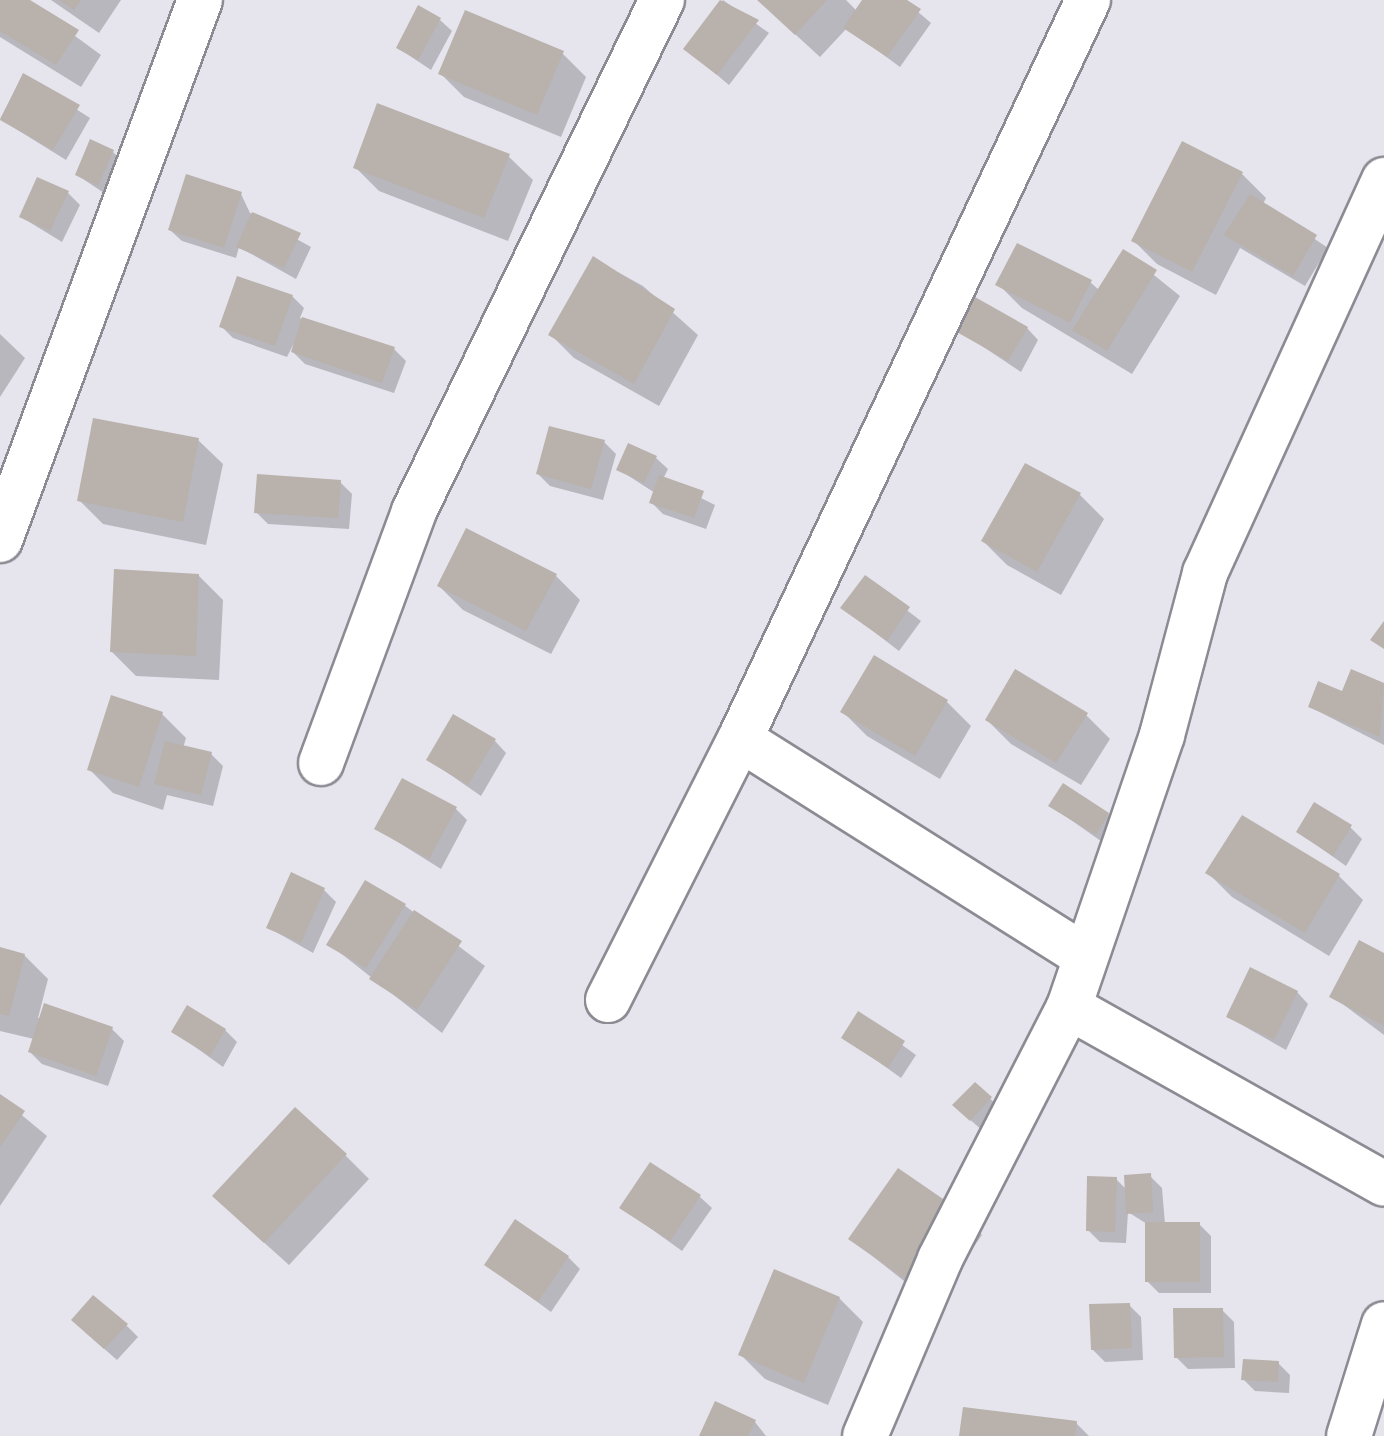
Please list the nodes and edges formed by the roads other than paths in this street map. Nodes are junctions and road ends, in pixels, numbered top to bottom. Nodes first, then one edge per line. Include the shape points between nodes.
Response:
1 (200, 0) edge
2 (662, 0) edge
3 (1088, 0) edge
4 (1384, 180) edge
5 (0, 540) edge
6 (740, 739) junction
7 (321, 763) dead end
8 (1085, 956) junction
9 (608, 1000) dead end
10 (1069, 1007) junction
11 (1384, 1184) edge
12 (1384, 1324) edge
13 (865, 1436) edge
14 (1349, 1436) edge

1 - 5 street
2 - 7 street via 414,511
3 - 6 street
4 - 8 street via 1205,573 1162,735
6 - 8 street
6 - 9 street
8 - 10 street
10 - 11 street
10 - 13 street via 940,1259
12 - 14 street

